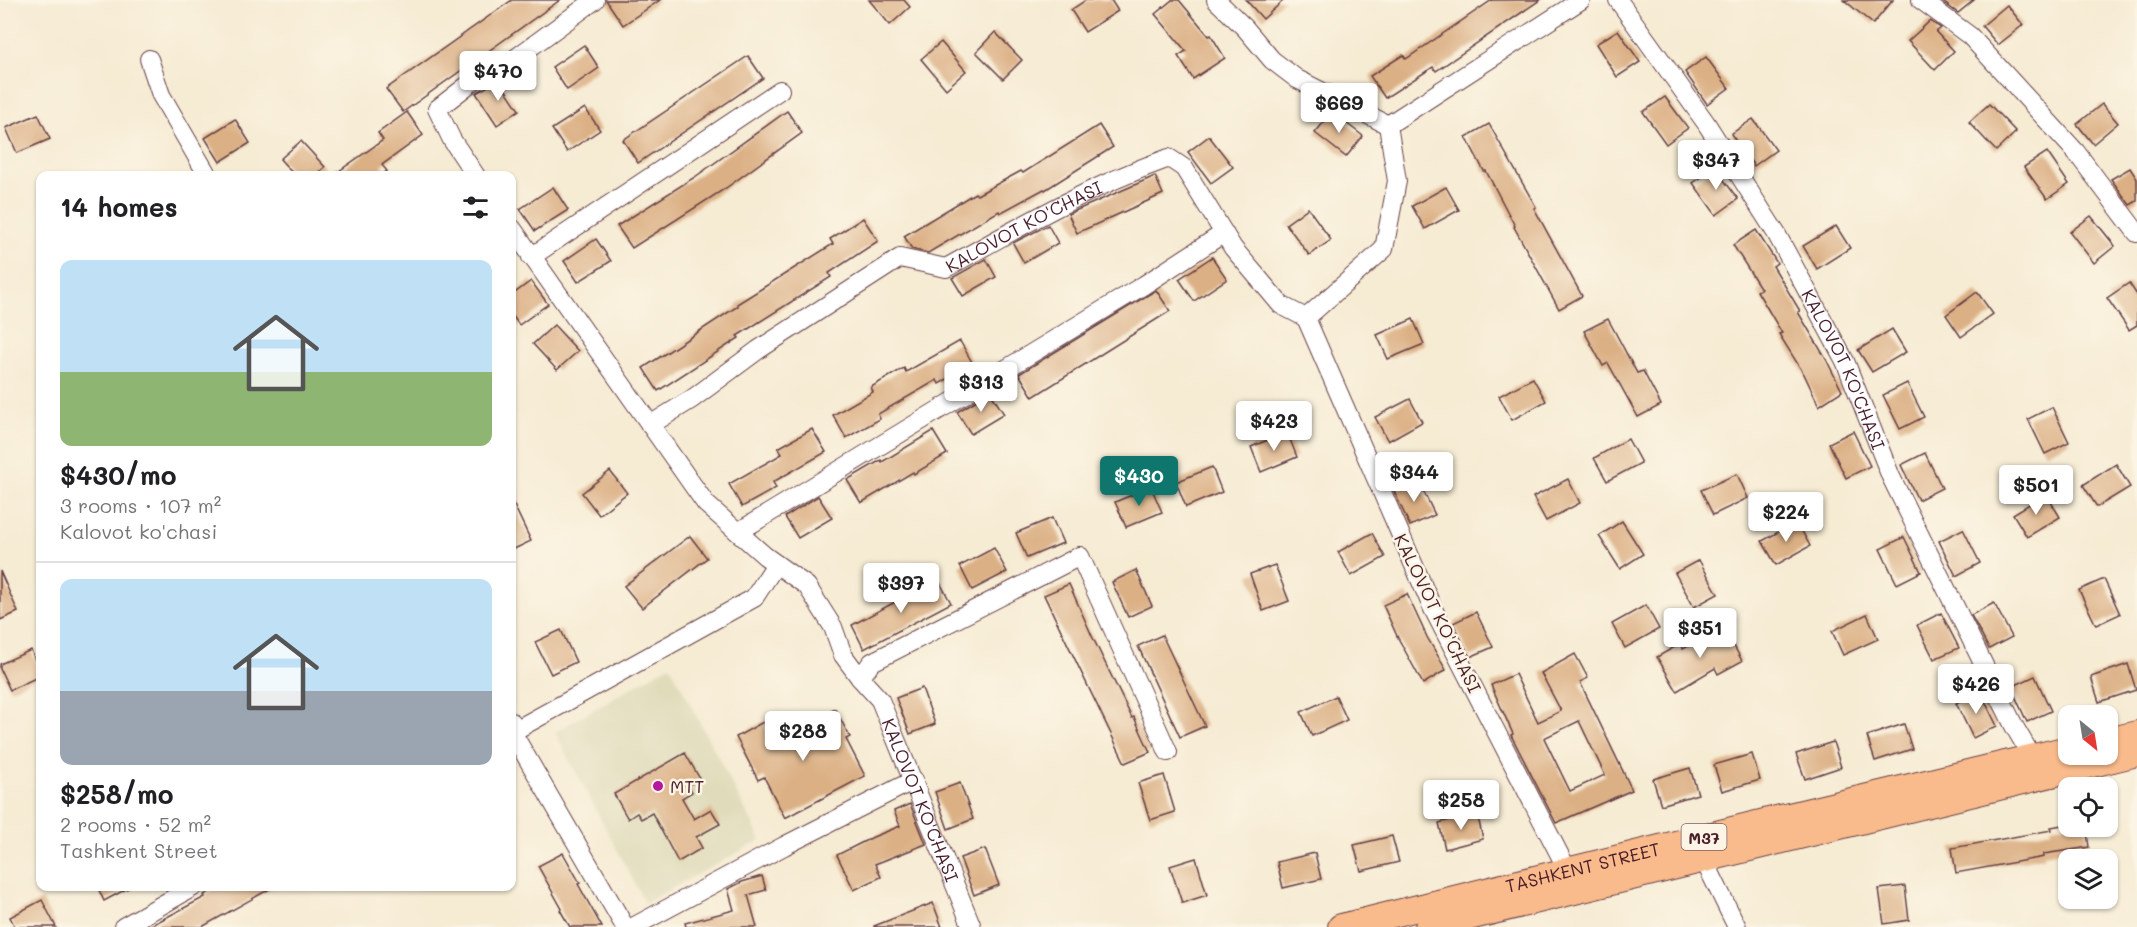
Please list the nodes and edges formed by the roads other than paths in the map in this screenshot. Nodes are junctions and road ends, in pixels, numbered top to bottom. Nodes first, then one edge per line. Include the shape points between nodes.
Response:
1 (595, 0) edge
2 (1216, 0) edge
3 (1581, 0) edge
4 (1618, 0) edge
5 (1921, 0) edge
6 (149, 59) dead end
7 (780, 90) dead end
8 (1388, 125) junction
9 (205, 171) edge
10 (473, 171) edge
11 (1224, 233) junction
12 (2137, 233) edge
13 (516, 234) edge
14 (531, 257) junction
15 (1306, 318) junction
16 (650, 425) junction
17 (738, 532) junction
18 (777, 564) junction
19 (860, 678) junction
20 (516, 730) edge
21 (2137, 734) edge
22 (516, 739) edge
23 (2118, 739) edge
24 (2058, 751) edge
25 (1168, 752) dead end
26 (2137, 753) edge
27 (2032, 757) junction
28 (914, 780) junction
29 (1704, 860) junction
30 (1568, 871) junction
31 (186, 891) edge
32 (123, 927) edge
33 (625, 927) edge
34 (633, 927) edge
35 (972, 927) edge
36 (1341, 927) edge
37 (1428, 927) edge
38 (1737, 927) edge

1 - 10 street via 437,109
2 - 8 street via 1272,60 1297,79
3 - 8 street
4 - 27 street, KALOVOT KO'CHASI via 1706,123 1776,233 1845,361 1891,477
5 - 12 street via 1970,36 2076,152
6 - 9 street via 161,95
7 - 14 street
8 - 15 street via 1397,181 1384,249
11 - 15 street, KALOVOT KO'CHASI via 1281,305
11 - 16 street, KALOVOT KO'CHASI via 1184,168 1169,158 1057,205 946,268 900,258
11 - 17 street
13 - 14 street, KALOVOT KO'CHASI
14 - 16 street, KALOVOT KO'CHASI
15 - 30 street, KALOVOT KO'CHASI via 1433,609
16 - 17 street, KALOVOT KO'CHASI via 706,504
17 - 18 street, KALOVOT KO'CHASI
18 - 19 street, KALOVOT KO'CHASI via 807,586 833,627 843,655
18 - 20 street via 754,598
19 - 25 street via 872,662 1080,556
19 - 28 street, KALOVOT KO'CHASI via 880,700
21 - 23 highway
22 - 33 street
24 - 27 highway, TASHKENT STREET / M37
26 - 29 highway, TASHKENT STREET / M37
27 - 30 highway, TASHKENT STREET / M37
28 - 34 street
28 - 35 street, KALOVOT KO'CHASI
29 - 37 highway, TASHKENT STREET / M37
29 - 38 street
30 - 36 highway, TASHKENT STREET / M37
31 - 32 street

